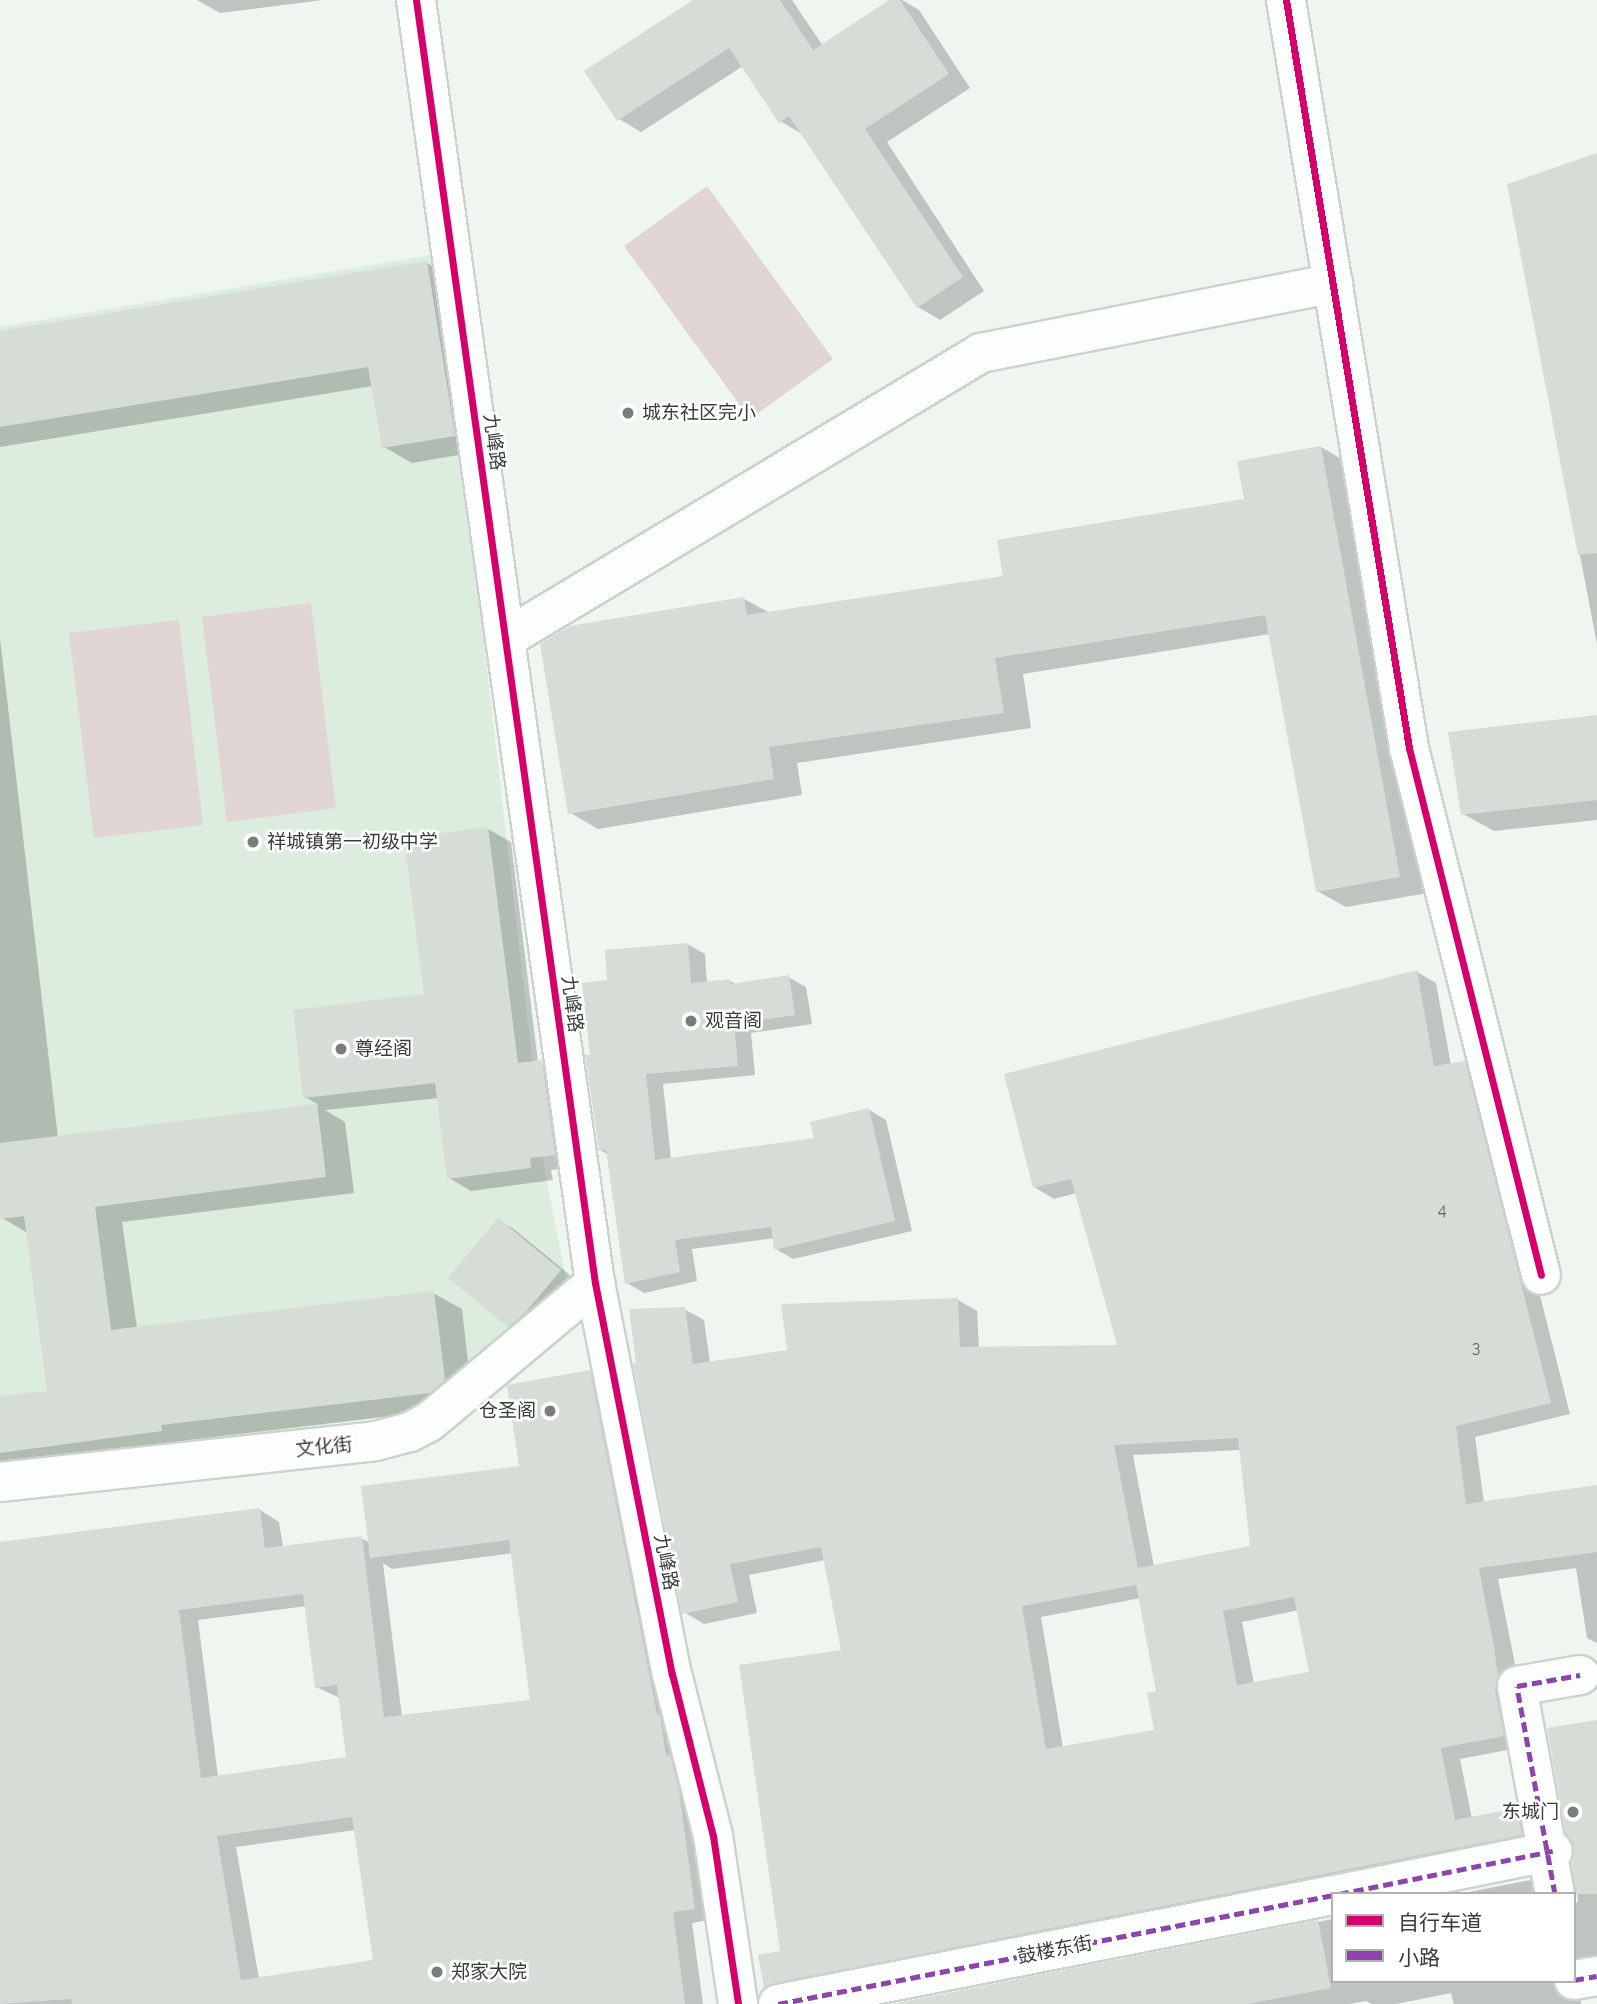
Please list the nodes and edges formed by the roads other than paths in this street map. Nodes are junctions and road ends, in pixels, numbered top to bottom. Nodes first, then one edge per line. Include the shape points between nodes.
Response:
1 (416, 0) edge
2 (1286, 0) edge
3 (1333, 284) junction
4 (505, 639) junction
5 (1541, 1275) dead end
6 (595, 1283) junction
7 (0, 1482) edge
8 (1580, 1675) dead end
9 (1550, 1852) junction
10 (1349, 1892) edge
11 (1555, 1892) edge
12 (1331, 1895) edge
13 (1597, 1976) edge
14 (1576, 1980) edge
15 (738, 2004) edge
16 (778, 2004) edge

1 - 4 street, 九峰路
2 - 3 street
3 - 4 street via 981,353
3 - 5 street via 1409,748
4 - 6 street, 九峰路
6 - 7 street, 文化街 via 429,1422 410,1432 376,1441
6 - 15 street, 九峰路 via 672,1674 713,1836
8 - 9 street via 1517,1686
9 - 10 street
9 - 11 street
12 - 16 street, 鼓楼东街
13 - 14 street

